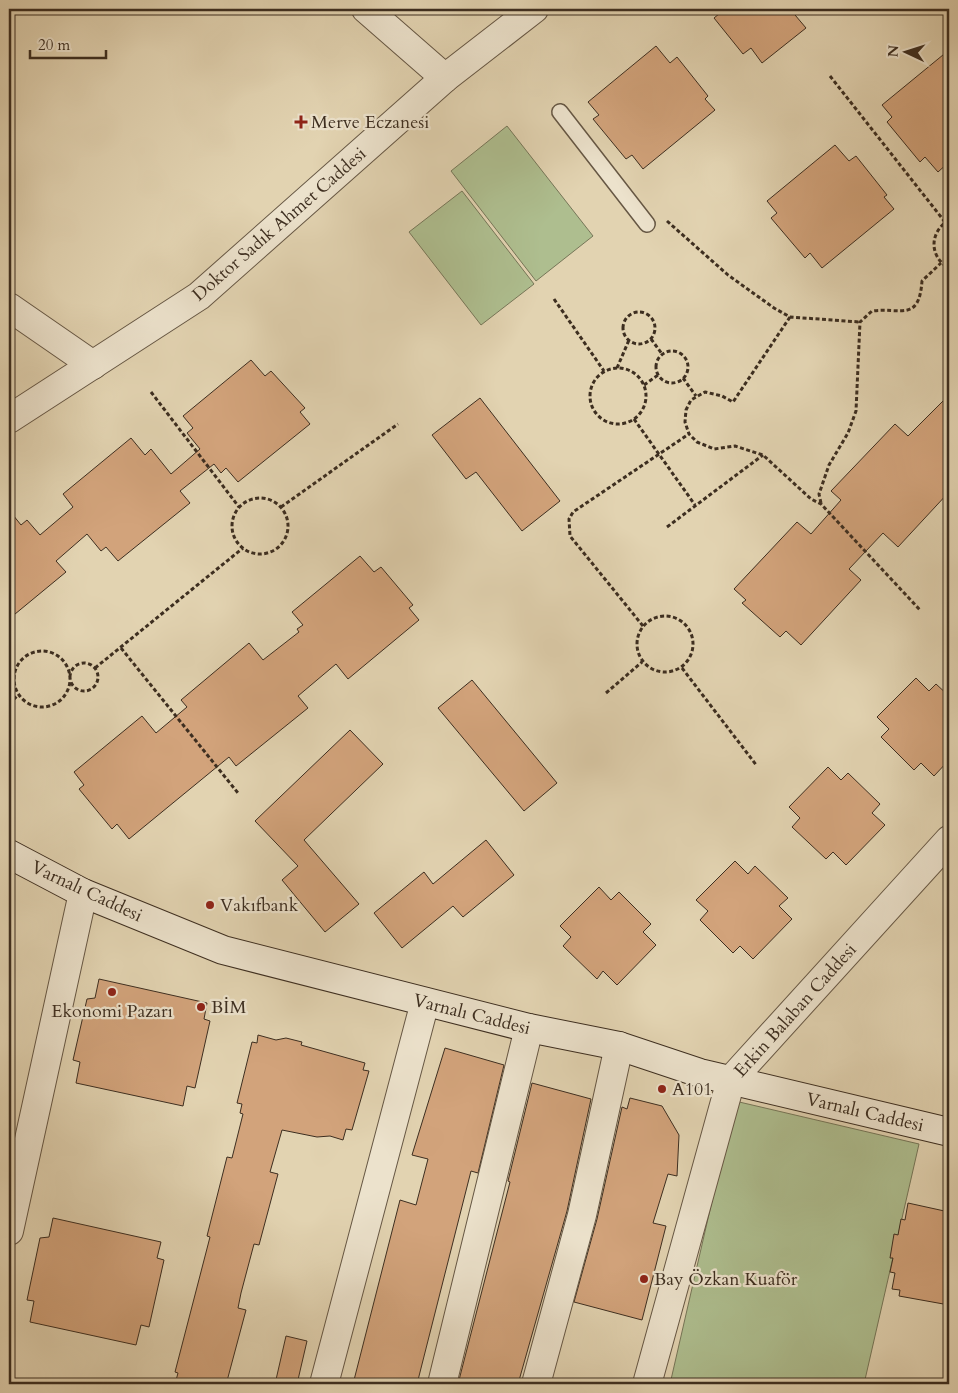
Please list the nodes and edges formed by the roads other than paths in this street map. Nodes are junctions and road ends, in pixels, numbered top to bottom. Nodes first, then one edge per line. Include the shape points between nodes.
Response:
1 (366, 9) edge
2 (534, 9) edge
3 (445, 78) junction
4 (560, 112) dead end
5 (647, 224) dead end
6 (9, 307) edge
7 (93, 365) junction
8 (9, 419) edge
9 (949, 840) edge
10 (9, 854) edge
11 (83, 893) junction
12 (425, 1002) junction
13 (529, 1028) junction
14 (619, 1046) junction
15 (732, 1080) junction
16 (949, 1132) edge
17 (9, 1231) edge
18 (324, 1384) edge
19 (442, 1384) edge
20 (536, 1384) edge
21 (647, 1384) edge

1 - 3 street
2 - 3 street, Doktor Sadık Ahmet Caddesi
3 - 7 street, Doktor Sadık Ahmet Caddesi via 200,296
4 - 5 lane
6 - 7 street
7 - 8 street, Doktor Sadık Ahmet Caddesi
9 - 15 street, Erkin Balaban Caddesi
10 - 11 street, Varnalı Caddesi
11 - 12 street, Varnalı Caddesi via 223,950
11 - 17 street
12 - 13 street, Varnalı Caddesi
12 - 18 street
13 - 14 street, Varnalı Caddesi
13 - 19 street
14 - 15 street, Varnalı Caddesi via 700,1073
14 - 20 street via 582,1216
15 - 16 street, Varnalı Caddesi
15 - 21 street, Erkin Balaban Caddesi

